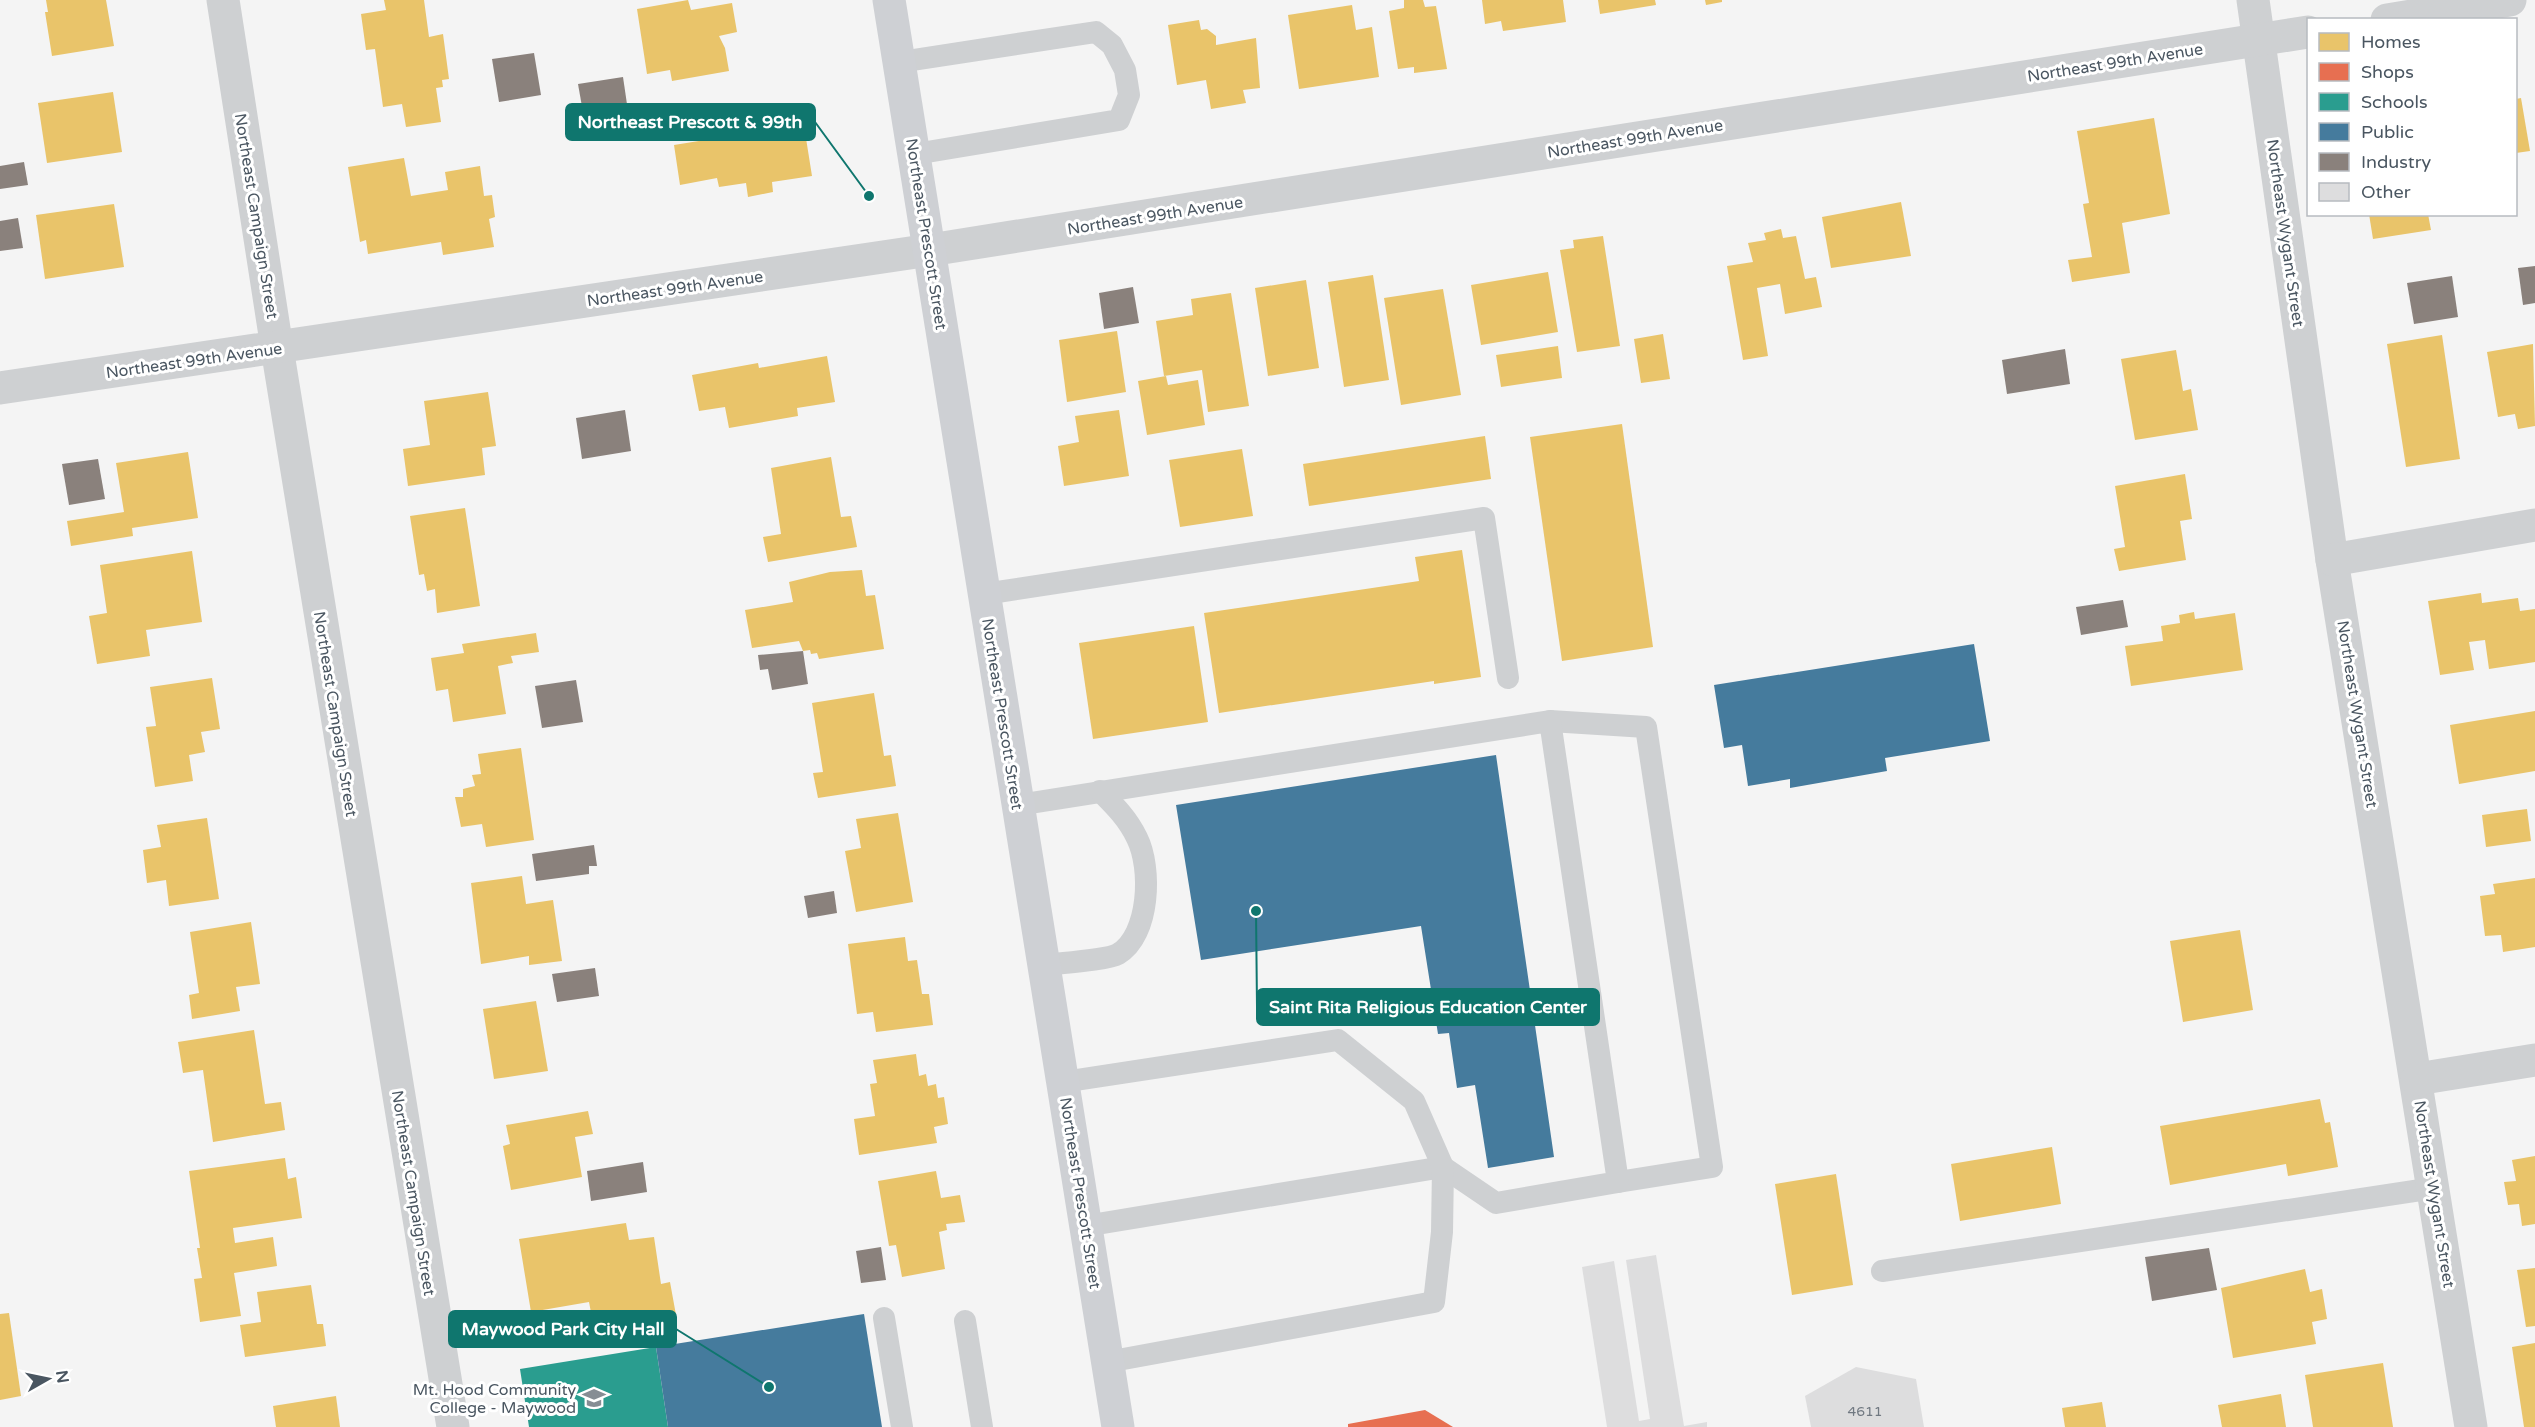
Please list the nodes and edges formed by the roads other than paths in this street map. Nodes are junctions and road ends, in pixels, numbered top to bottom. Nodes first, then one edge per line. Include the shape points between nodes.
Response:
1 (223, 0) edge
2 (889, 0) edge
3 (2253, 0) edge
4 (2510, 0) edge
5 (2399, 18) edge
6 (2307, 32) edge
7 (2259, 40) junction
8 (900, 62) junction
9 (915, 154) junction
10 (930, 250) junction
11 (277, 348) junction
12 (0, 388) edge
13 (2535, 525) edge
14 (2332, 560) junction
15 (984, 594) junction
16 (1508, 678) dead end
17 (1550, 721) junction
18 (1100, 791) junction
19 (1018, 805) junction
20 (1045, 965) junction
21 (2535, 1060) edge
22 (2417, 1079) junction
23 (1063, 1082) junction
24 (1443, 1167) junction
25 (1618, 1182) junction
26 (2434, 1188) junction
27 (1085, 1226) junction
28 (1882, 1271) dead end
29 (884, 1318) dead end
30 (965, 1321) dead end
31 (1107, 1362) junction
32 (453, 1427) edge
33 (902, 1427) edge
34 (982, 1427) edge
35 (1118, 1427) edge
36 (2471, 1427) edge

1 - 11 street, Northeast Campaign Street
2 - 8 street, Northeast Prescott Street
3 - 7 street, Northeast Wygant Street
4 - 5 street
6 - 7 street, Northeast 99th Avenue
7 - 10 street, Northeast 99th Avenue
7 - 14 street, Northeast Wygant Street
8 - 9 street, Northeast Prescott Street
8 - 9 lane via 1096,32 1112,45 1125,70 1129,95 1119,120
9 - 10 street, Northeast Prescott Street
10 - 11 street, Northeast 99th Avenue
10 - 15 street, Northeast Prescott Street
11 - 12 street, Northeast 99th Avenue
11 - 32 street, Northeast Campaign Street
13 - 14 street
14 - 22 street, Northeast Wygant Street
15 - 16 lane via 1484,519
15 - 19 street, Northeast Prescott Street
17 - 18 lane
17 - 25 lane
17 - 25 lane via 1646,727 1713,1167
18 - 19 lane
18 - 20 lane via 1126,818 1139,841 1146,899 1139,925 1130,943 1117,955
19 - 20 street, Northeast Prescott Street
20 - 23 street, Northeast Prescott Street
21 - 22 street
22 - 26 street, Northeast Wygant Street
23 - 24 lane via 1338,1040 1414,1101
23 - 27 street, Northeast Prescott Street
24 - 25 lane via 1496,1203
24 - 27 lane
24 - 31 lane via 1442,1232 1434,1302
26 - 28 lane
26 - 36 street, Northeast Wygant Street
27 - 31 street, Northeast Prescott Street
29 - 33 lane
30 - 34 lane
31 - 35 street, Northeast Prescott Street

